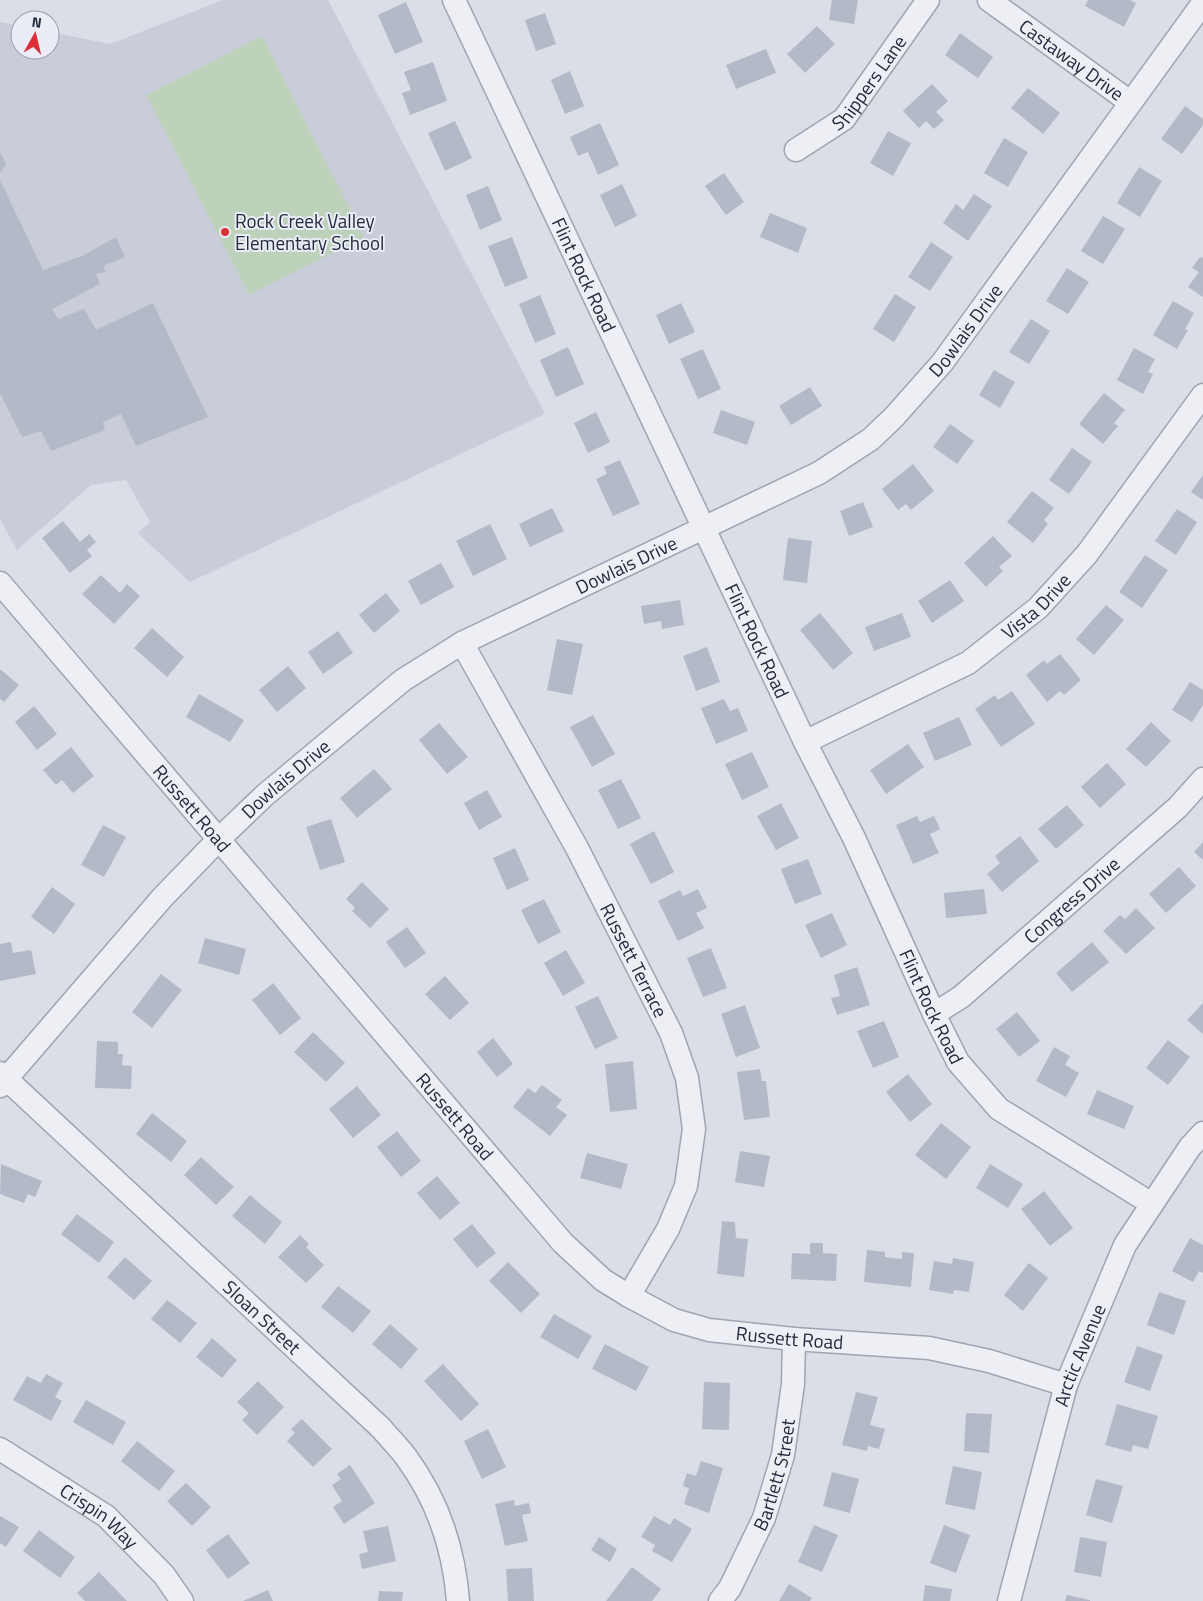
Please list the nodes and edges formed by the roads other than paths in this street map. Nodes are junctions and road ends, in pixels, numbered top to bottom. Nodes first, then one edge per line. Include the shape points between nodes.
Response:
1 (454, 0) edge
2 (928, 0) edge
3 (989, 0) edge
4 (1203, 3) edge
5 (1130, 102) junction
6 (796, 150) dead end
7 (1203, 395) edge
8 (704, 528) junction
9 (0, 583) edge
10 (462, 643) junction
11 (806, 742) junction
12 (1203, 779) edge
13 (219, 839) junction
14 (934, 1014) junction
15 (2, 1079) edge
16 (1203, 1133) edge
17 (1152, 1204) junction
18 (629, 1296) junction
19 (794, 1339) junction
20 (1066, 1385) junction
21 (0, 1449) edge
22 (182, 1601) edge
23 (458, 1601) edge
24 (720, 1601) edge
25 (1009, 1601) edge

1 - 8 street, Flint Rock Road
2 - 6 street, Shippers Lane via 844,119
3 - 5 street, Castaway Drive
4 - 5 street, Dowlais Drive
5 - 8 street, Dowlais Drive via 942,363 894,417 871,439 819,474
7 - 11 street, Vista Drive via 1087,554 1038,608 968,663
8 - 10 street, Dowlais Drive
8 - 11 street, Flint Rock Road
9 - 13 street, Russett Road
10 - 13 street, Dowlais Drive via 403,680
10 - 18 street, Russett Terrace via 577,848 671,1033 687,1078 694,1129 686,1186 668,1229
11 - 14 street, Flint Rock Road via 854,838
12 - 14 street, Congress Drive via 1178,807 961,997
13 - 15 street, Dowlais Drive via 162,898
13 - 18 street, Russett Road via 563,1243 603,1280
14 - 17 street, Flint Rock Road via 958,1062 999,1109
15 - 23 street, Sloan Street via 381,1428 406,1457 430,1495 451,1548
16 - 17 street, Arctic Avenue
17 - 20 street, Arctic Avenue via 1126,1245
18 - 19 street, Russett Road via 674,1320 709,1330
19 - 20 street, Russett Road via 929,1348 989,1361
19 - 24 street, Bartlett Street via 793,1384 784,1454 764,1518 730,1588
20 - 25 street, Arctic Avenue
21 - 22 street, Crispin Way via 106,1516 164,1575

